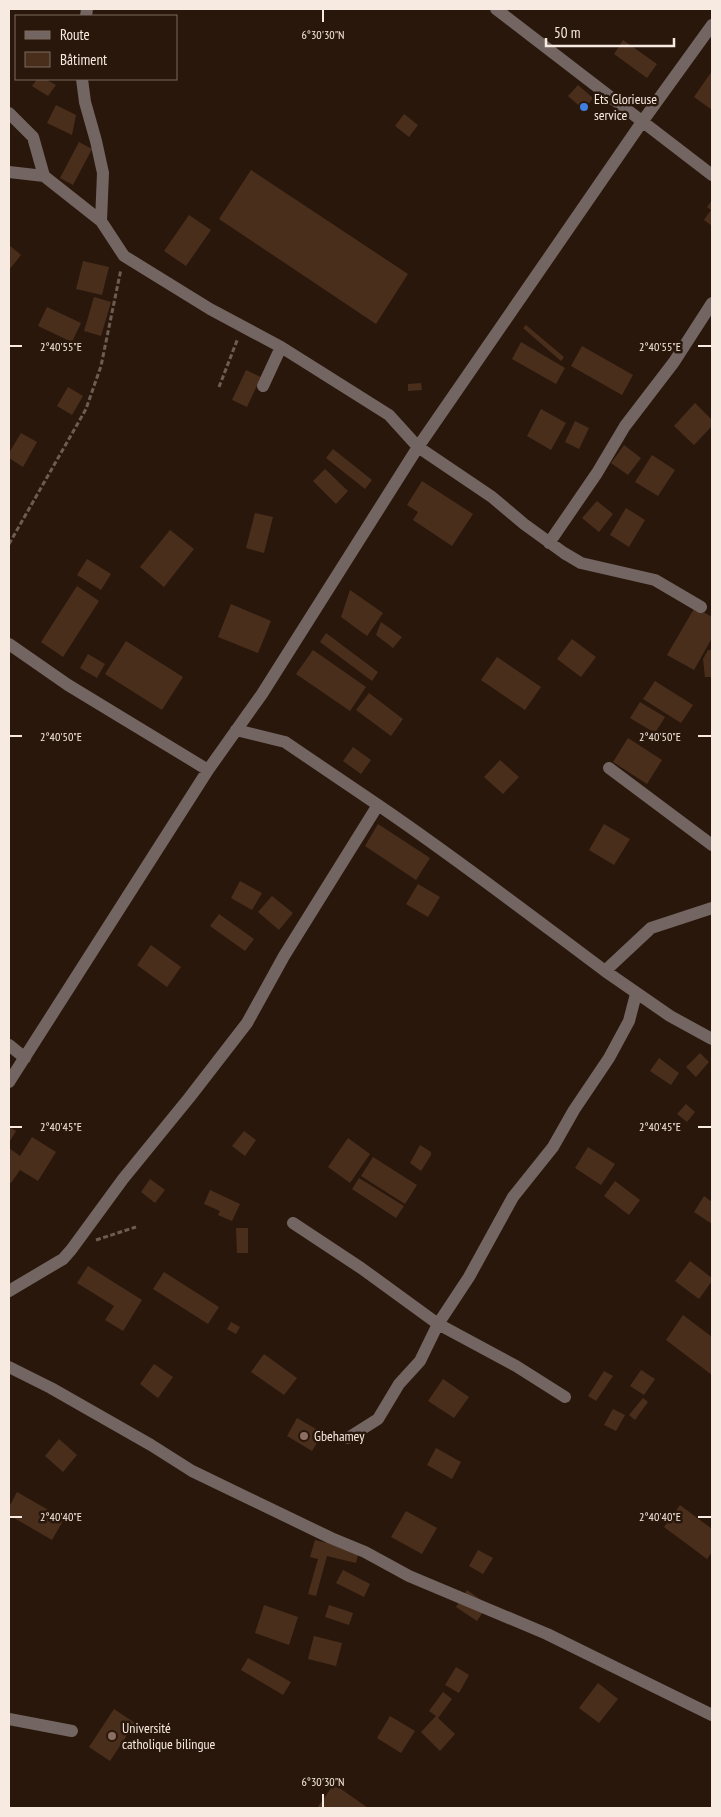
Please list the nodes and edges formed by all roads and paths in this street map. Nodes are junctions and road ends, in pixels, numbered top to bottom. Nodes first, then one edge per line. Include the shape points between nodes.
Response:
1 (496, 9) edge
2 (712, 25) edge
3 (82, 80) edge
4 (9, 113) edge
5 (642, 122) junction
6 (9, 172) edge
7 (712, 175) edge
8 (44, 176) junction
9 (100, 221) junction
10 (124, 256) junction
11 (712, 303) edge
12 (243, 326) junction
13 (281, 347) junction
14 (263, 386) dead end
15 (219, 387) dead end
16 (418, 447) junction
17 (549, 543) junction
18 (9, 544) edge
19 (701, 607) dead end
20 (9, 644) edge
21 (236, 730) junction
22 (609, 768) dead end
23 (208, 770) junction
24 (378, 805) junction
25 (712, 845) edge
26 (712, 908) edge
27 (605, 971) junction
28 (636, 994) junction
29 (712, 1039) edge
30 (9, 1045) edge
31 (25, 1058) junction
32 (9, 1082) edge
33 (294, 1223) dead end
34 (136, 1227) dead end
35 (94, 1241) dead end
36 (9, 1291) edge
37 (438, 1324) junction
38 (9, 1367) edge
39 (565, 1398) dead end
40 (348, 1438) dead end
41 (712, 1715) edge
42 (9, 1719) edge
43 (72, 1731) dead end

1 - 5 street
2 - 5 street
3 - 9 street via 102,173
4 - 8 street via 33,137
5 - 7 street
5 - 16 street
6 - 8 street
8 - 9 street
9 - 10 street
10 - 12 street
10 - 18 path via 101,366 86,409
11 - 17 street via 674,362 625,426
12 - 13 street
12 - 15 path
13 - 14 street
13 - 16 street via 389,415
16 - 17 street via 492,497
16 - 21 street
17 - 19 street via 581,563 656,580
20 - 23 street via 68,685
21 - 23 street
21 - 24 street via 285,742
22 - 25 street
23 - 31 street
24 - 27 street via 425,836
24 - 36 street via 284,956 247,1023 71,1250 63,1259
26 - 27 street via 651,928
27 - 28 street
28 - 29 street
28 - 37 street via 629,1021 609,1058 553,1148 513,1197 469,1277
30 - 31 street
31 - 32 street
33 - 37 street
34 - 35 path
37 - 39 street via 516,1366
37 - 40 street via 420,1362 399,1384 378,1418
38 - 41 street via 192,1471 409,1576 547,1634
42 - 43 street

